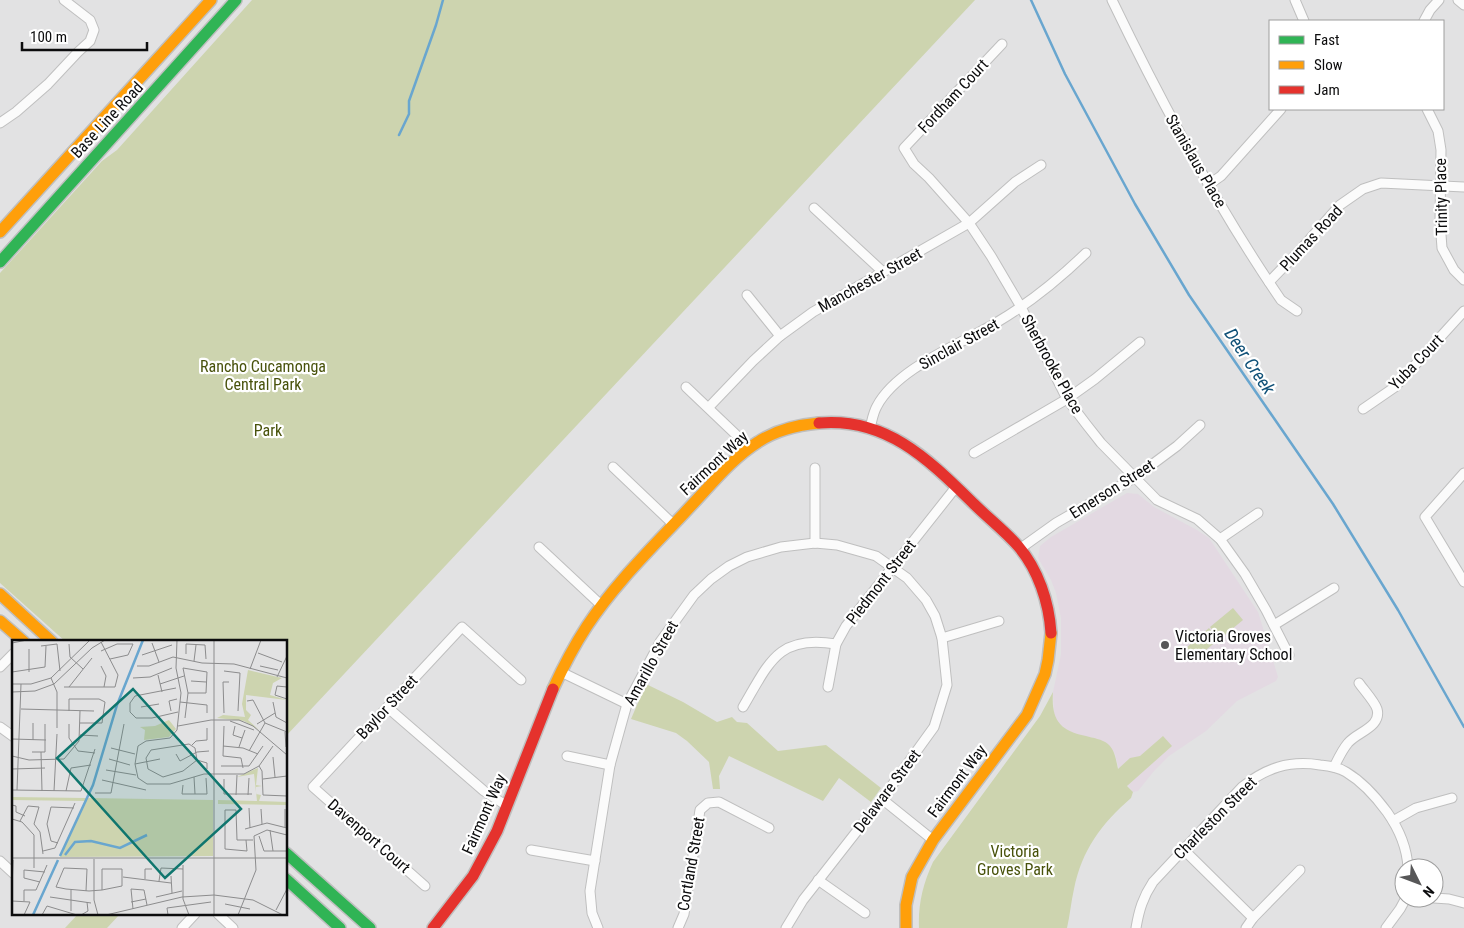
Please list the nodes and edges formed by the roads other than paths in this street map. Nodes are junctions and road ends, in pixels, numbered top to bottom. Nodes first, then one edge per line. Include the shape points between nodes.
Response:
1 (64, 0) edge
2 (211, 0) edge
3 (236, 0) edge
4 (1112, 0) edge
5 (1295, 0) edge
6 (1439, 0) edge
7 (1458, 0) edge
8 (1464, 5) edge
9 (1304, 20) edge
10 (1425, 20) edge
11 (1002, 44) dead end
12 (1280, 110) edge
13 (1428, 110) edge
14 (0, 123) edge
15 (904, 148) joint
16 (1041, 164) dead end
17 (1208, 185) junction
18 (1441, 185) junction
19 (1464, 188) edge
20 (814, 208) dead end
21 (968, 223) junction
22 (0, 232) edge
23 (1086, 253) dead end
24 (0, 262) edge
25 (882, 271) junction
26 (1464, 280) edge
27 (1269, 282) junction
28 (747, 295) dead end
29 (1021, 307) junction
30 (1297, 311) dead end
31 (1464, 311) edge
32 (780, 336) junction
33 (1140, 342) dead end
34 (686, 387) dead end
35 (1067, 398) junction
36 (709, 407) junction
37 (1362, 409) dead end
38 (1200, 425) dead end
39 (870, 428) junction
40 (749, 447) junction
41 (974, 453) dead end
42 (613, 467) dead end
43 (815, 468) dead end
44 (1464, 473) edge
45 (1134, 478) junction
46 (956, 487) junction
47 (1258, 513) dead end
48 (674, 525) junction
49 (1220, 540) junction
50 (815, 543) junction
51 (539, 547) dead end
52 (1020, 548) junction
53 (893, 566) junction
54 (1464, 582) edge
55 (1334, 588) dead end
56 (0, 594) edge
57 (601, 605) junction
58 (0, 620) edge
59 (999, 621) dead end
60 (1274, 625) junction
61 (942, 638) junction
62 (22, 640) edge
63 (50, 640) edge
64 (836, 644) junction
65 (12, 655) edge
66 (1289, 655) dead end
67 (0, 667) edge
68 (561, 672) junction
69 (521, 680) dead end
70 (1358, 683) dead end
71 (828, 687) dead end
72 (627, 704) junction
73 (387, 707) junction
74 (743, 707) dead end
75 (0, 727) edge
76 (12, 735) edge
77 (567, 756) dead end
78 (610, 766) junction
79 (1334, 767) junction
80 (313, 787) joint
81 (1452, 798) dead end
82 (882, 799) junction
83 (508, 806) junction
84 (1394, 821) junction
85 (769, 828) dead end
86 (933, 840) junction
87 (1183, 849) junction
88 (531, 850) dead end
89 (288, 855) edge
90 (1408, 858) edge
91 (0, 861) edge
92 (595, 861) junction
93 (1300, 870) dead end
94 (12, 872) edge
95 (818, 880) junction
96 (288, 881) edge
97 (425, 886) dead end
98 (1444, 899) edge
99 (1464, 903) edge
100 (1401, 908) edge
101 (865, 913) dead end
102 (193, 916) edge
103 (220, 916) edge
104 (1253, 918) junction
105 (182, 928) edge
106 (233, 928) edge
107 (340, 928) edge
108 (370, 928) edge
109 (434, 928) edge
110 (598, 928) edge
111 (678, 928) edge
112 (786, 928) edge
113 (906, 928) edge
114 (1136, 928) edge
115 (1246, 928) edge
116 (1386, 928) edge

1 - 14 street via 90,20 94,30 90,41 48,84
2 - 22 street, Base Line Road
3 - 24 street, Base Line Road
4 - 17 street, Stanislaus Place via 1146,71
5 - 9 street
6 - 10 street
7 - 8 street
11 - 15 street, Fordham Court
12 - 17 street via 1221,176
13 - 18 street, Trinity Place via 1438,131
15 - 21 street, Sherbrooke Place via 914,164
16 - 21 street, Manchester Street via 1014,182
17 - 27 street, Stanislaus Place
18 - 19 street, Plumas Road
18 - 26 street, Trinity Place via 1442,248 1454,270
18 - 27 street, Plumas Road via 1381,183 1363,189 1340,205
20 - 25 street
21 - 25 street, Manchester Street
21 - 29 street, Sherbrooke Place
23 - 29 street, Sinclair Street
25 - 32 street, Manchester Street via 813,312
27 - 30 street, Stanislaus Place via 1281,300
28 - 32 street
29 - 35 street, Sherbrooke Place
29 - 39 street, Sinclair Street via 898,380 877,405
31 - 37 street, Yuba Court via 1395,387
32 - 36 street, Manchester Street
33 - 35 street
34 - 36 street
35 - 41 street
35 - 45 street, Sherbrooke Place via 1101,443
36 - 40 street
38 - 45 street, Emerson Street
39 - 40 street, Fairmont Way via 841,422 810,423 781,430
39 - 46 street, Fairmont Way via 912,448
40 - 48 street, Fairmont Way
42 - 48 street
43 - 50 street
44 - 54 street via 1425,517
45 - 49 street, Sherbrooke Place via 1157,500 1197,519
45 - 52 street, Emerson Street
46 - 52 street, Fairmont Way
46 - 53 street, Piedmont Street
47 - 49 street
48 - 57 street, Fairmont Way
49 - 60 street, Sherbrooke Place via 1245,574
50 - 53 street, Amarillo Street via 857,549
50 - 72 street, Amarillo Street via 780,547 747,557 711,579 694,595 665,634
51 - 57 street
52 - 86 street, Fairmont Way via 1038,580 1050,619 1052,643 1045,678 1027,715
53 - 61 street, Delaware Street via 926,600
53 - 64 street, Piedmont Street via 846,626
55 - 60 street
56 - 63 street
57 - 68 street, Fairmont Way
58 - 62 street
59 - 61 street
60 - 66 street, Sherbrooke Place
61 - 82 street, Delaware Street via 947,685 934,727
64 - 71 street, Piedmont Street
64 - 74 street via 802,642 786,648 766,667
65 - 67 street
68 - 72 street
68 - 83 street, Fairmont Way
69 - 73 street, Baylor Street via 462,627
70 - 79 street via 1375,705 1378,716 1370,728 1348,742
72 - 78 street, Amarillo Street
73 - 80 street, Baylor Street
73 - 83 street via 484,791
75 - 76 street
77 - 78 street
78 - 92 street, Amarillo Street
79 - 84 street via 1346,772 1369,791
79 - 87 street, Charleston Street via 1306,763 1284,765 1258,774
80 - 97 street, Davenport Court
81 - 84 street via 1416,808
82 - 86 street
82 - 95 street, Delaware Street
83 - 109 street, Fairmont Way via 484,858
84 - 90 street
85 - 111 street, Cortland Street via 719,802 708,803 700,810 684,914
86 - 113 street, Fairmont Way via 912,877 906,905
87 - 104 street
87 - 114 street, Charleston Street via 1143,898
88 - 92 street
89 - 108 street
91 - 94 street
92 - 110 street, Amarillo Street via 591,898
93 - 104 street
95 - 101 street
95 - 112 street, Delaware Street
96 - 107 street
98 - 99 street
100 - 116 street
102 - 105 street
103 - 106 street
104 - 115 street

